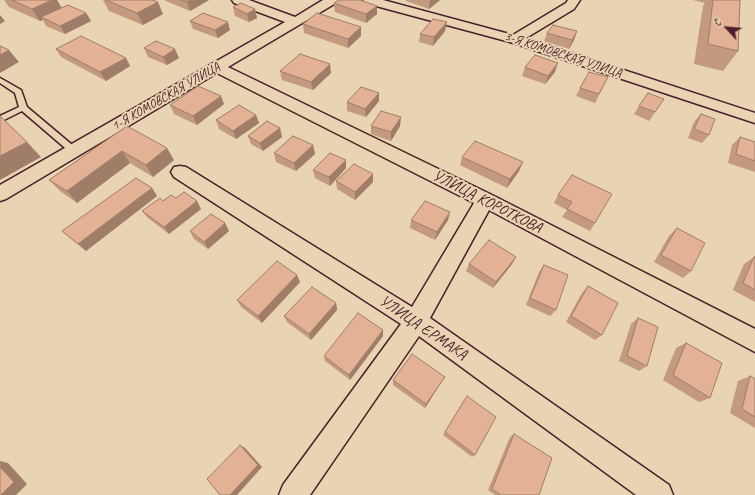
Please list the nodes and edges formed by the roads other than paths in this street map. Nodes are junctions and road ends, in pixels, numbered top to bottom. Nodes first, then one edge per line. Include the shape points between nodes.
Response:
1 (238, 0) edge
2 (332, 0) edge
3 (369, 0) edge
4 (574, 0) edge
5 (295, 21) junction
6 (515, 39) junction
7 (216, 67) junction
8 (0, 80) edge
9 (23, 108) junction
10 (755, 118) edge
11 (0, 119) edge
12 (74, 151) junction
13 (180, 172) dead end
14 (0, 194) edge
15 (485, 200) junction
16 (416, 321) junction
17 (755, 341) edge
18 (293, 495) edge
19 (659, 495) edge

1 - 5 street
2 - 5 street, 1-Я КОМОВСКАЯ УЛИЦА
3 - 6 street, 3-Я КОМОВСКАЯ УЛИЦА
4 - 6 street via 570,6
5 - 7 street, 1-Я КОМОВСКАЯ УЛИЦА
6 - 10 street, 3-Я КОМОВСКАЯ УЛИЦА
7 - 12 street, 1-Я КОМОВСКАЯ УЛИЦА
7 - 15 street, УЛИЦА КОРОТКОВА
8 - 9 lane via 18,92
9 - 11 lane
9 - 12 lane
12 - 14 street, 1-Я КОМОВСКАЯ УЛИЦА
13 - 16 street, УЛИЦА ЕРМАКА
15 - 16 street
15 - 17 street, УЛИЦА КОРОТКОВА
16 - 18 street
16 - 19 street, УЛИЦА ЕРМАКА

